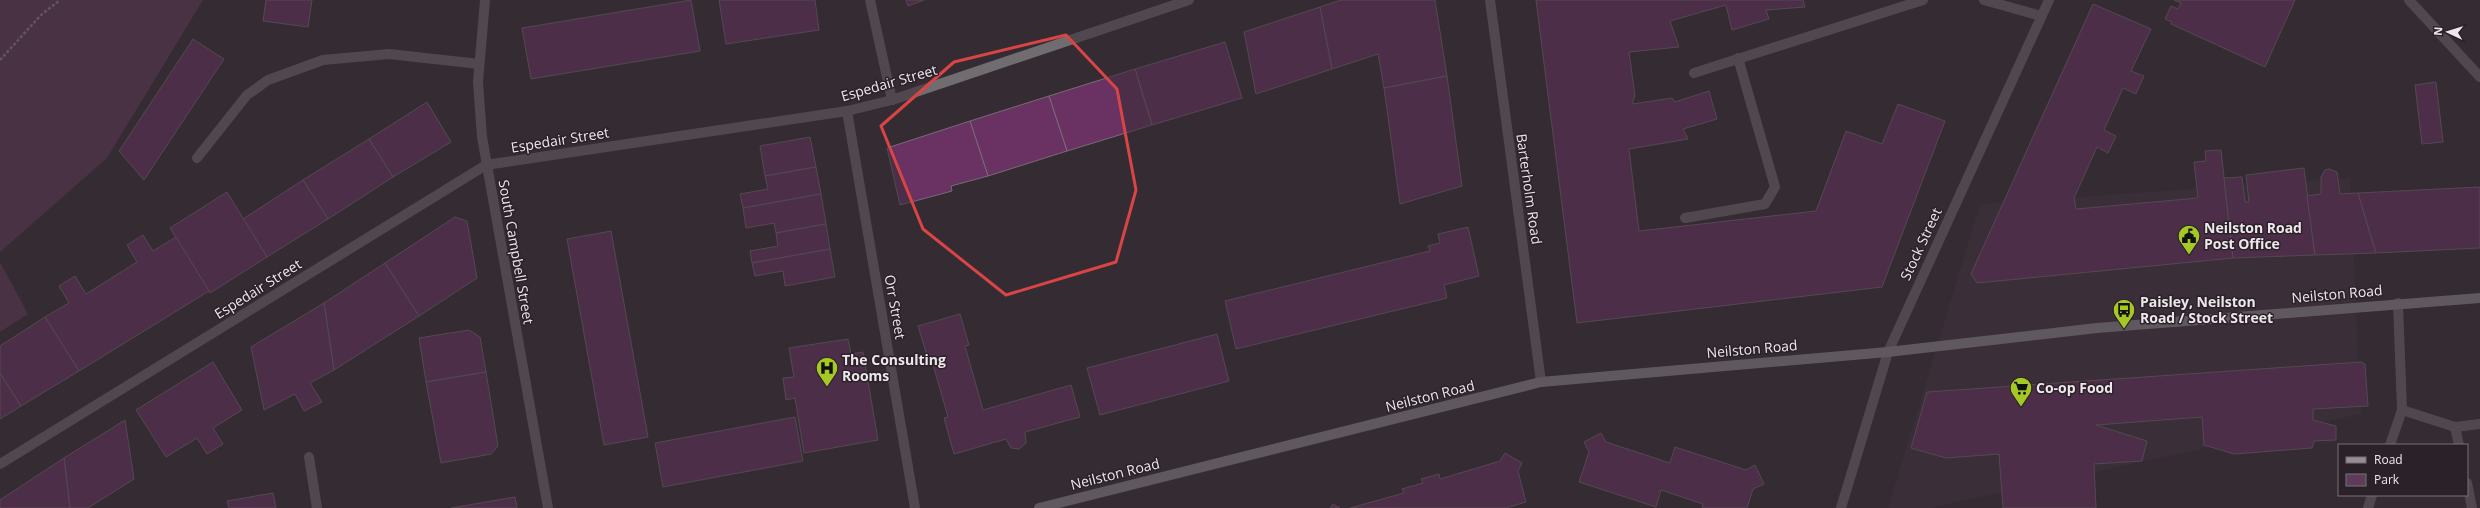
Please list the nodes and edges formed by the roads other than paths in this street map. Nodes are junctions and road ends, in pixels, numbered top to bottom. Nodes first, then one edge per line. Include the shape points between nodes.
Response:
1 (485, 0) edge
2 (870, 0) edge
3 (1189, 0) edge
4 (1490, 0) edge
5 (1923, 0) edge
6 (1984, 0) edge
7 (2049, 0) edge
8 (2409, 0) edge
9 (2041, 16) junction
10 (1738, 58) junction
11 (479, 64) junction
12 (1694, 73) dead end
13 (2480, 77) edge
14 (892, 100) junction
15 (847, 111) junction
16 (197, 158) dead end
17 (486, 165) junction
18 (1685, 218) dead end
19 (2480, 298) edge
20 (2398, 303) junction
21 (1888, 352) junction
22 (1541, 382) junction
23 (2402, 410) junction
24 (2480, 424) edge
25 (2455, 427) junction
26 (2390, 444) edge
27 (2459, 444) edge
28 (309, 457) dead end
29 (0, 464) edge
30 (2468, 488) edge
31 (2372, 496) edge
32 (317, 508) edge
33 (548, 508) edge
34 (915, 508) edge
35 (1039, 508) edge
36 (1841, 508) edge
37 (2368, 508) edge
38 (2472, 508) edge

1 - 11 street, South Campbell Street
2 - 14 street
3 - 14 street, Espedair Street
4 - 22 street, Barterholm Road
5 - 10 street
6 - 9 street
7 - 9 street, Stock Street
8 - 13 street
9 - 21 street, Stock Street
10 - 12 street
10 - 18 street via 1775,187 1765,204
11 - 16 street via 389,54 323,60 268,80 246,95
11 - 17 street, South Campbell Street via 478,82
14 - 15 street, Espedair Street
15 - 17 street, Espedair Street
15 - 34 street, Orr Street
17 - 29 street, Espedair Street
17 - 33 street, South Campbell Street
19 - 20 main road, Neilston Road
20 - 21 main road, Neilston Road via 2097,328
20 - 23 street
21 - 22 main road, Neilston Road
21 - 36 street, Stock Street
22 - 35 main road, Neilston Road
23 - 25 street
23 - 26 street
24 - 25 street
25 - 27 street
28 - 32 street
30 - 38 street
31 - 37 street

